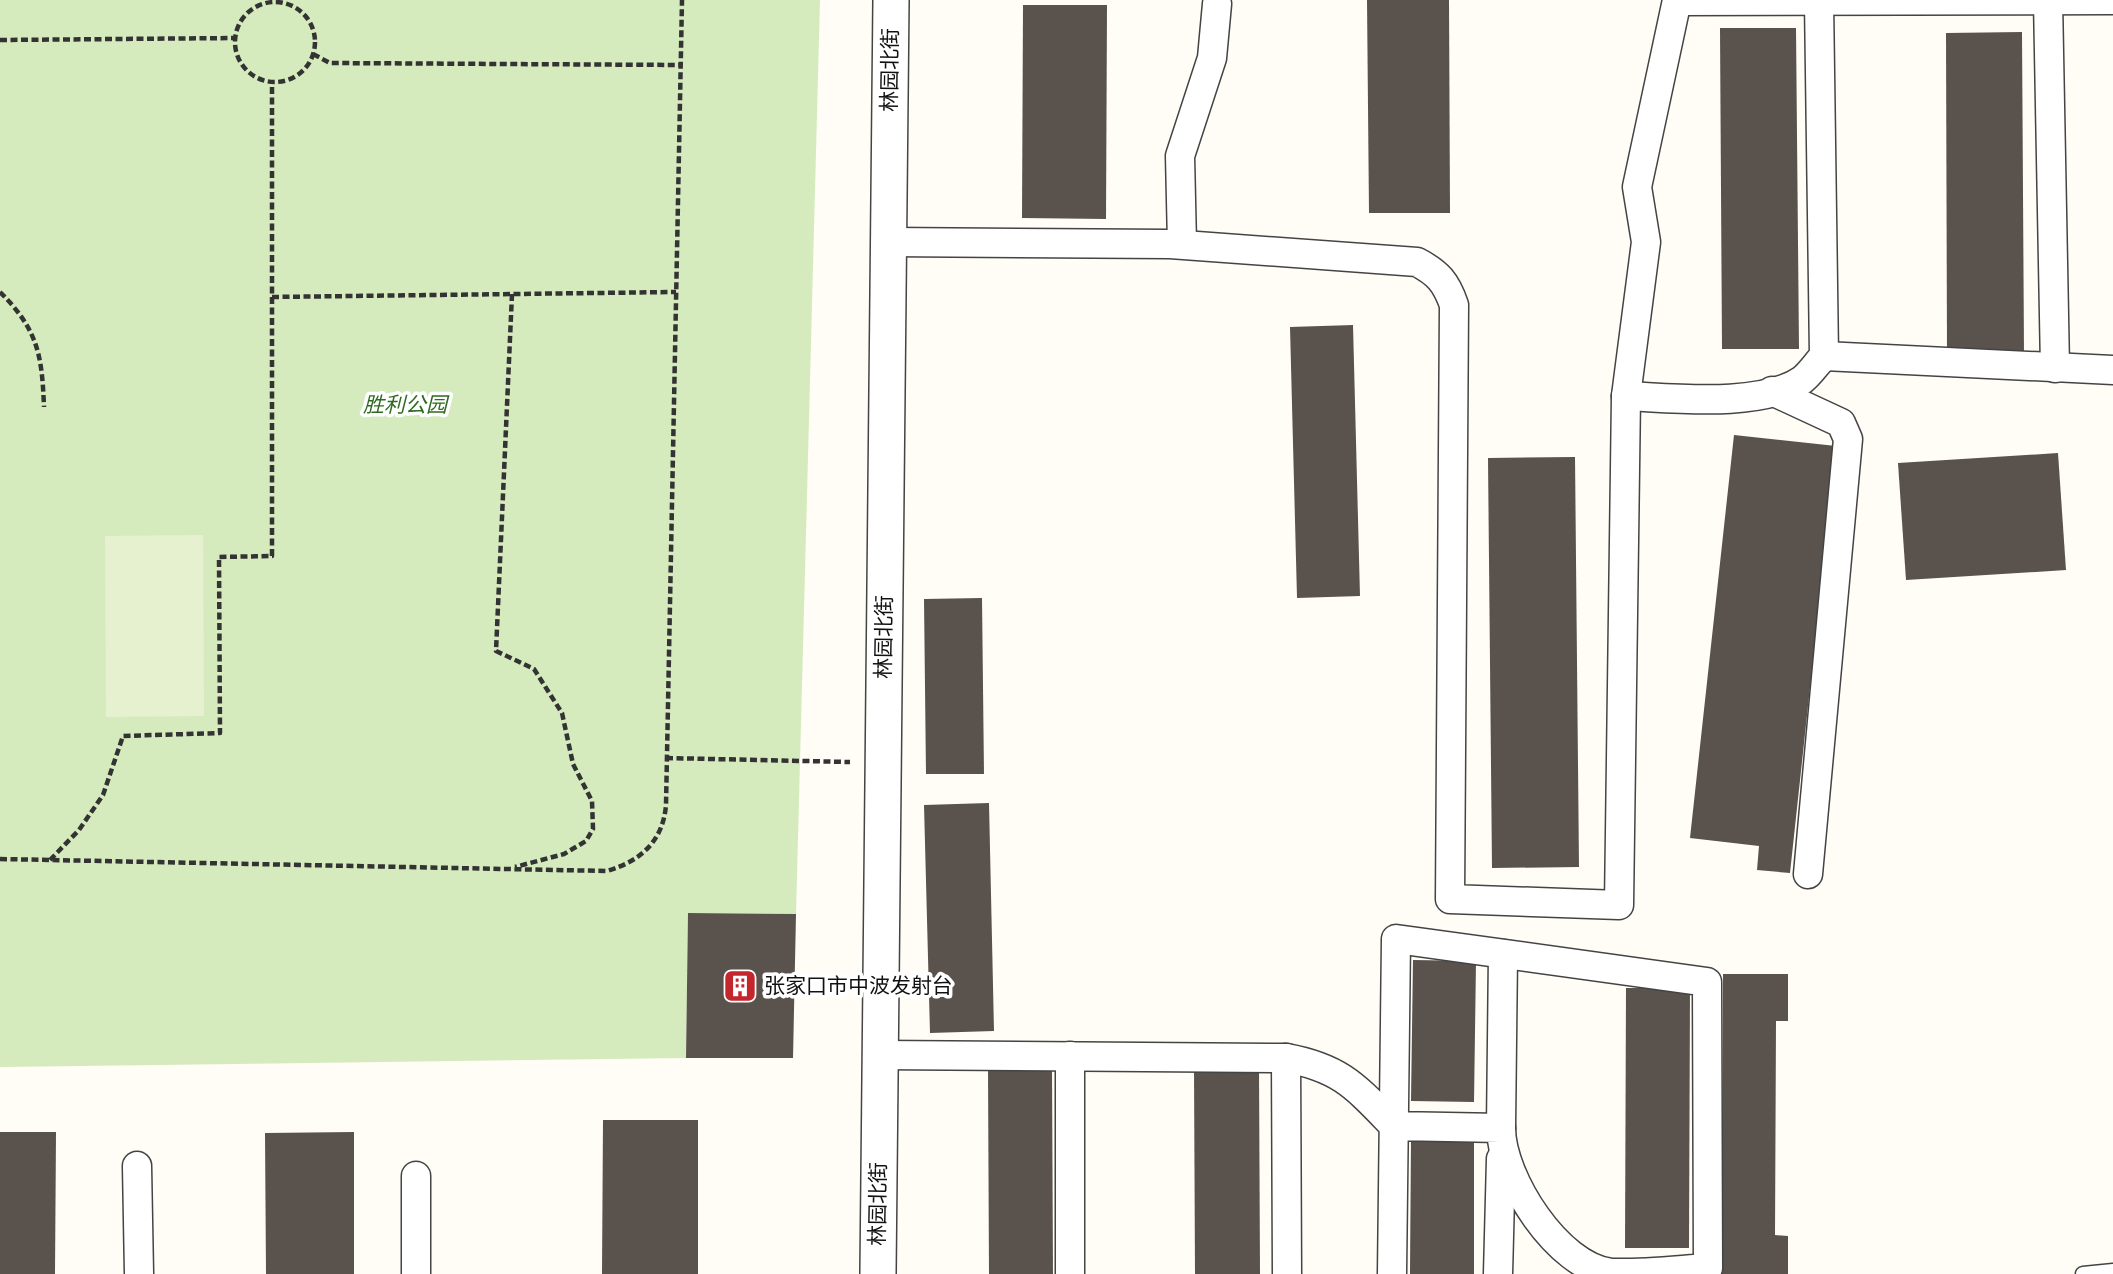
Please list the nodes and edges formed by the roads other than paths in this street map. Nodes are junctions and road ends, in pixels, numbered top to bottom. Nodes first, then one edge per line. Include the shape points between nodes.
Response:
1 (891, 0) edge
2 (1677, 0) edge
3 (1874, 0) edge
4 (2106, 0) edge
5 (1819, 1) edge
6 (2048, 1) edge
7 (2113, 1) edge
8 (1217, 4) dead end
9 (888, 242) junction
10 (1182, 244) junction
11 (1824, 356) junction
12 (2055, 368) junction
13 (2113, 370) edge
14 (1772, 391) junction
15 (1626, 396) junction
16 (1808, 874) dead end
17 (1503, 954) junction
18 (880, 1055) junction
19 (1070, 1056) junction
20 (1286, 1058) junction
21 (1394, 1126) junction
22 (1501, 1139) junction
23 (137, 1166) dead end
24 (416, 1175) dead end
25 (2113, 1271) edge
26 (139, 1274) edge
27 (416, 1274) edge
28 (877, 1274) edge
29 (1070, 1274) edge
30 (1287, 1274) edge
31 (1392, 1274) edge
32 (1498, 1274) edge
33 (2083, 1274) edge

1 - 9 street, 林园北街
2 - 5 street
2 - 15 street via 1637,187 1646,243
3 - 5 street
3 - 6 street
4 - 6 street
4 - 7 street
5 - 11 street
6 - 12 street
8 - 10 street via 1212,58 1180,156
9 - 10 street
9 - 18 street, 林园北街
10 - 15 street via 1416,261 1436,271 1447,285 1454,305 1450,899 1619,905
11 - 12 street
11 - 14 street via 1802,380
12 - 13 street
14 - 15 street via 1726,400
14 - 16 street via 1841,423 1848,439
17 - 21 street via 1396,939
17 - 22 street
17 - 22 street via 1707,982 1708,1268 1610,1273 1585,1265 1541,1224 1520,1194
18 - 19 street
18 - 28 street, 林园北街
19 - 20 street
19 - 29 street
20 - 21 street via 1319,1064 1343,1078
20 - 30 street
21 - 22 street
21 - 31 street
22 - 32 street
23 - 26 street
24 - 27 street
25 - 33 lane

